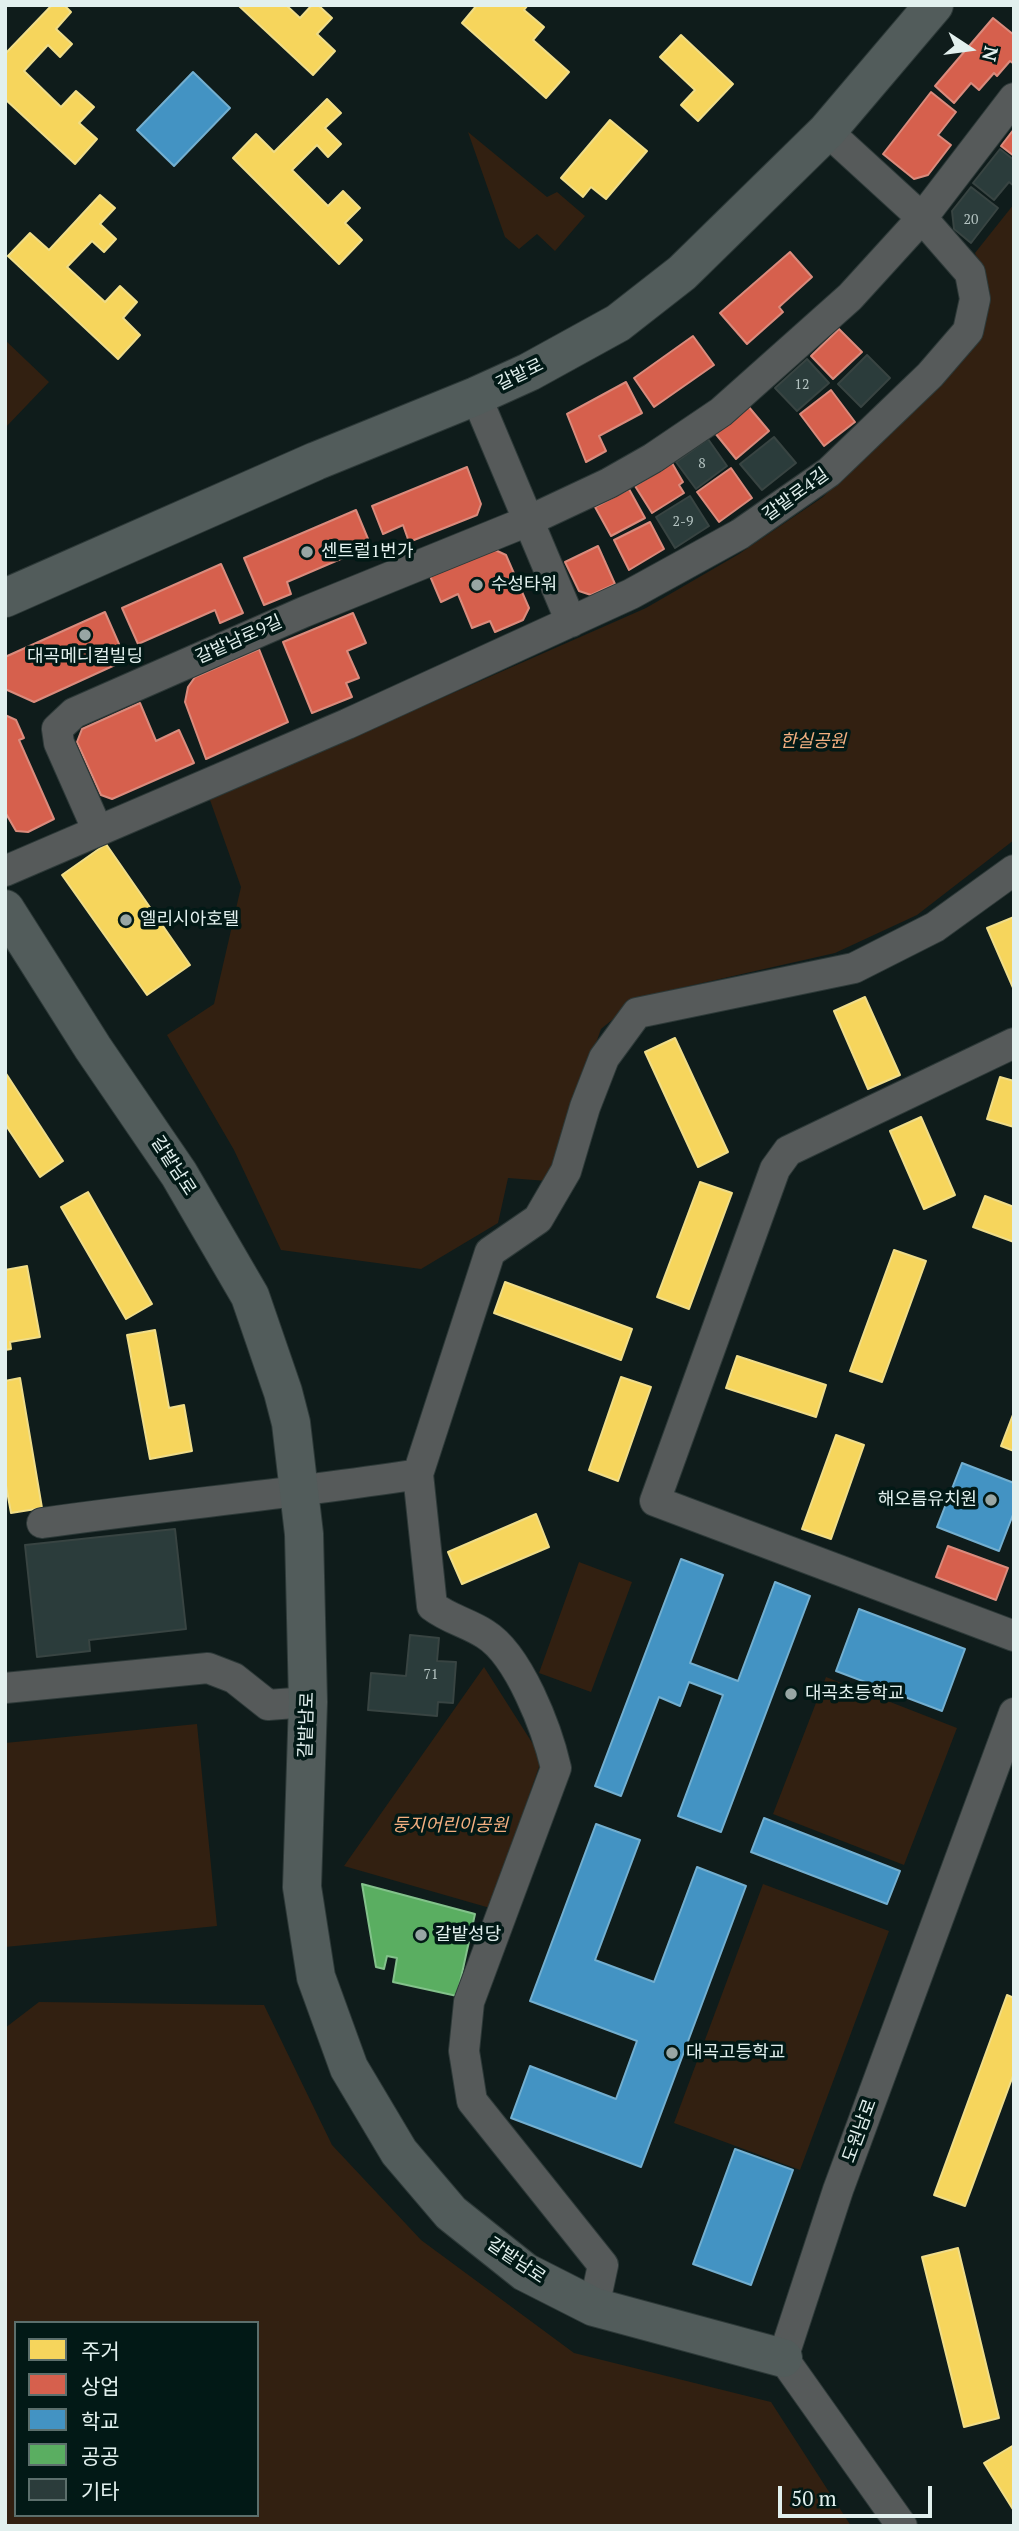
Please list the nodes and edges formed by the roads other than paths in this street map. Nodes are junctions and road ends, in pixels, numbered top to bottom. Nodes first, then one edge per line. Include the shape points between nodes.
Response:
1 (934, 5) edge
2 (1014, 98) edge
3 (827, 131) junction
4 (922, 218) junction
5 (476, 396) junction
6 (527, 521) junction
7 (5, 598) edge
8 (571, 622) junction
9 (97, 829) junction
10 (1014, 870) edge
11 (5, 871) edge
12 (5, 909) edge
13 (1014, 1044) edge
14 (418, 1474) junction
15 (300, 1493) junction
16 (42, 1523) dead end
17 (1014, 1636) edge
18 (5, 1688) edge
19 (309, 1702) junction
20 (1014, 1713) edge
21 (594, 2307) junction
22 (783, 2358) junction
23 (902, 2526) edge

1 - 3 main road, 갈밭로
2 - 4 street
3 - 4 street, 갈밭로4길
3 - 5 main road, 갈밭로 via 682,273 618,323
4 - 6 street via 850,297 721,412 609,483
4 - 8 street, 갈밭로4길 via 970,273 975,299 968,331 930,375 800,494 684,566
5 - 6 street
5 - 7 main road, 갈밭로
6 - 8 street
6 - 9 street, 갈밭남로9길 via 75,713 57,729 59,743
8 - 9 street via 348,724
9 - 11 street
10 - 14 street via 935,927 854,968 637,1013 604,1058 566,1171 538,1219 490,1252
12 - 15 main road, 갈밭남로 via 179,1174 250,1296 291,1423
13 - 17 street via 788,1151 775,1169 655,1501
14 - 15 street
14 - 21 street via 432,1606 485,1633 506,1650 551,1747 556,1768 469,2002 464,2052 472,2101 603,2265
15 - 16 street
15 - 19 main road, 갈밭남로
18 - 19 street via 208,1668 234,1678 268,1705
19 - 21 main road, 갈밭남로 via 302,1887 316,1977 349,2068 399,2152 451,2213 525,2272
20 - 22 street, 도원남로 via 838,2190
21 - 22 main road, 갈밭남로
22 - 23 street

